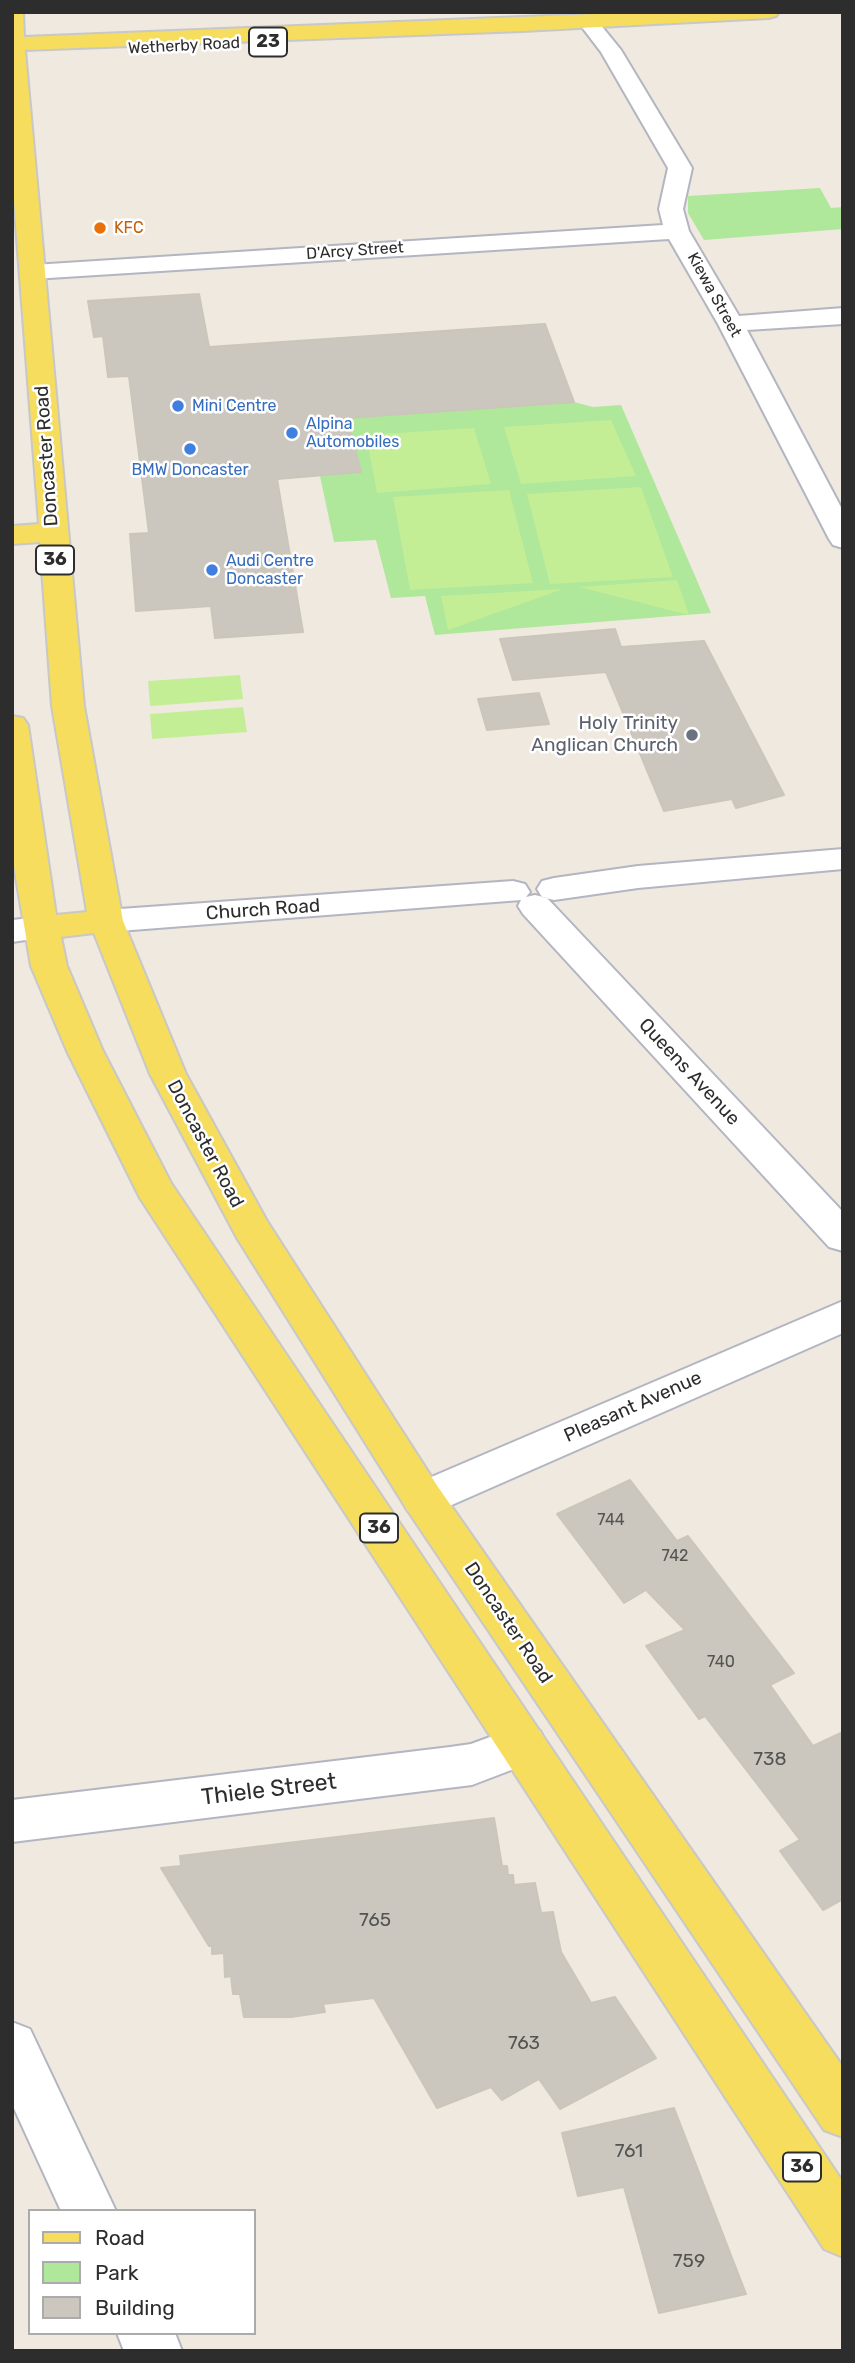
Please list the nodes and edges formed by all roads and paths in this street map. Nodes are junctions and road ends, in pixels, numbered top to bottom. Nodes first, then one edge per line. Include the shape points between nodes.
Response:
1 (13, 12) edge
2 (25, 12) edge
3 (769, 12) edge
4 (596, 21) junction
5 (523, 25) junction
6 (71, 40) junction
7 (13, 50) edge
8 (20, 191) edge
9 (677, 231) junction
10 (33, 272) junction
11 (843, 316) edge
12 (731, 324) junction
13 (53, 532) junction
14 (12, 535) edge
15 (843, 538) edge
16 (12, 725) edge
17 (843, 859) edge
18 (534, 896) junction
19 (106, 921) junction
20 (26, 929) edge
21 (843, 1237) edge
22 (843, 1316) edge
23 (424, 1499) junction
24 (523, 1745) junction
25 (12, 1821) edge
26 (12, 2046) edge
27 (843, 2112) edge
28 (88, 2209) edge
29 (843, 2230) edge
30 (146, 2335) edge
31 (153, 2351) edge

1 - 7 main road, Doncaster Road / 36
2 - 6 main road via 32,26 43,33
3 - 4 main road, Wetherby Road / 23
4 - 5 main road, Wetherby Road / 23
4 - 9 street, Kiewa Street via 680,167 671,209
5 - 6 main road, Wetherby Road / 23
5 - 7 main road, Wetherby Road / 23 via 394,35
6 - 7 main road, Wetherby Road / 23
7 - 8 main road, Doncaster Road / 36
8 - 10 main road, Doncaster Road / 36
9 - 10 street, D'Arcy Street
9 - 12 street, Kiewa Street
10 - 13 main road, Doncaster Road / 36
11 - 12 street
12 - 15 street, Kiewa Street
13 - 14 main road
13 - 19 main road, Doncaster Road / 36 via 68,706
16 - 20 main road, 36
17 - 18 street, Church Road via 638,877
18 - 19 street, Church Road
18 - 21 street, Queens Avenue
19 - 20 main road, Church Road
19 - 23 main road, Doncaster Road / 36 via 168,1074 244,1216
20 - 24 main road, 36 via 49,966 85,1051 154,1188
22 - 23 street, Pleasant Avenue
23 - 27 main road, Doncaster Road / 36
24 - 25 street, Thiele Street via 472,1765
24 - 29 main road, 36
26 - 28 street
30 - 31 street

